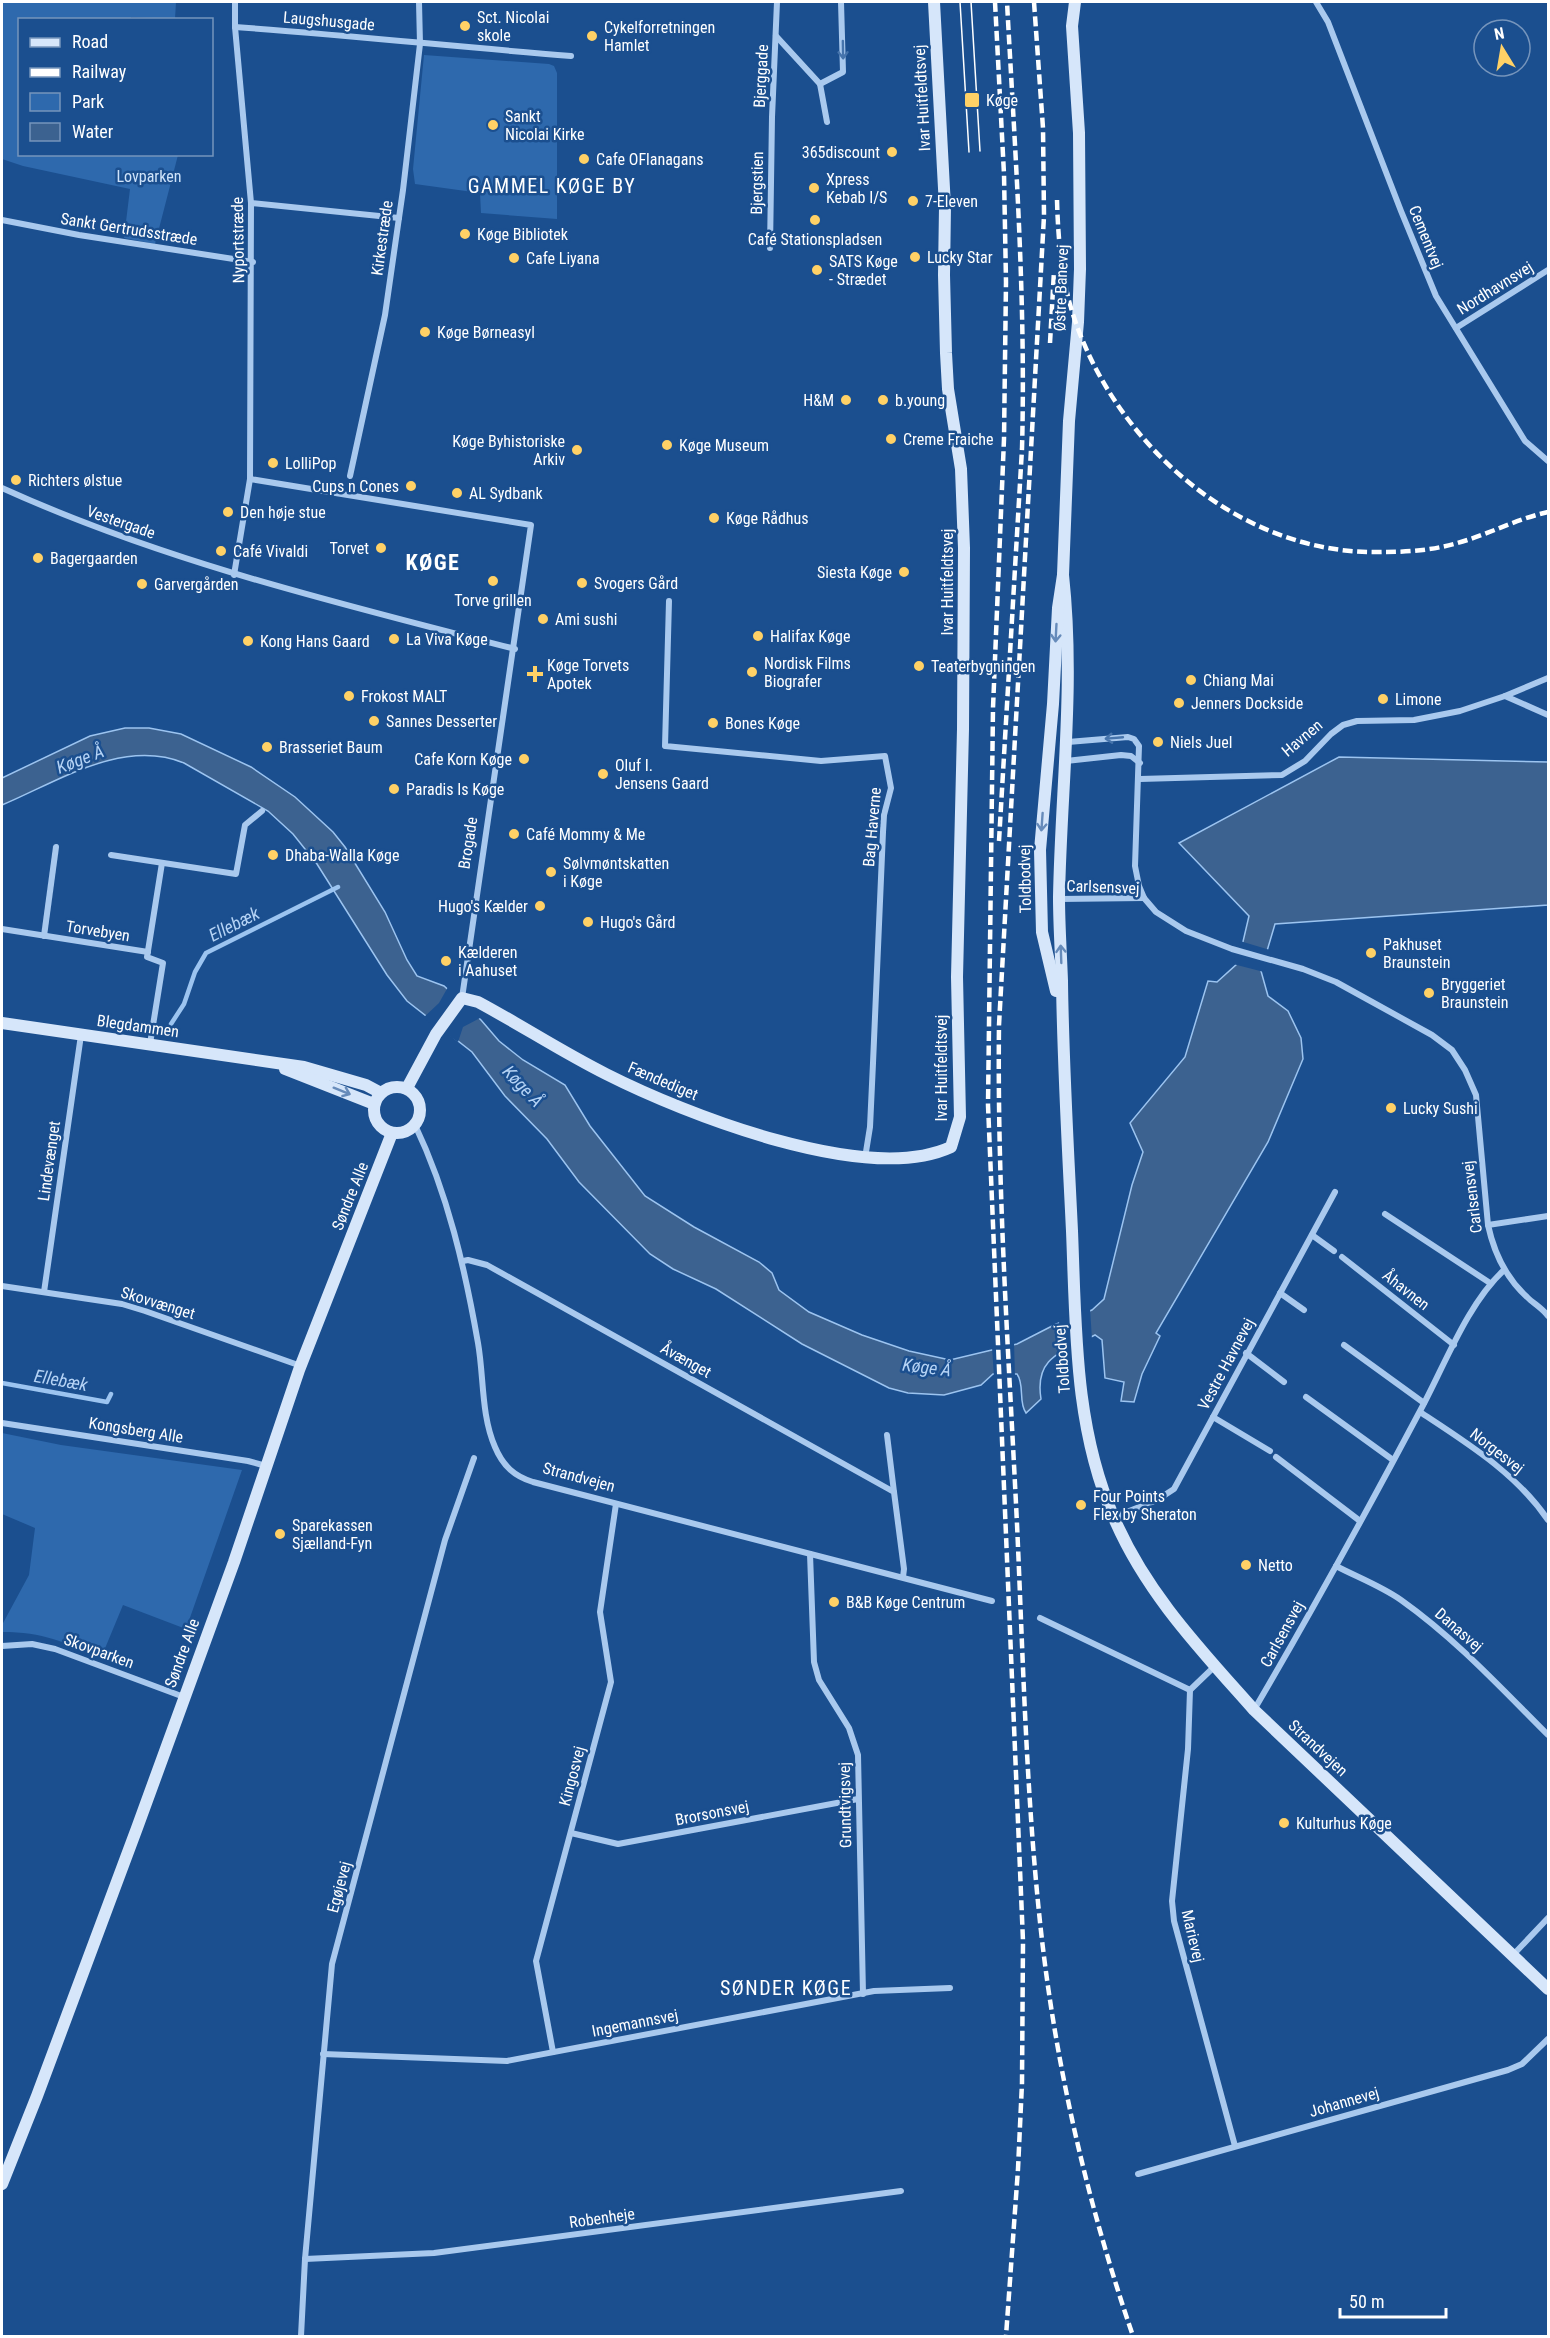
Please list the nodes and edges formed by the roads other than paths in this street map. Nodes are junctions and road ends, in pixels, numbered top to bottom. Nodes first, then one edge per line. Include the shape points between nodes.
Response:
1 (235, 2) edge
2 (419, 2) edge
3 (777, 2) edge
4 (841, 2) edge
5 (934, 2) edge
6 (1074, 2) edge
7 (1316, 2) edge
8 (235, 27) junction
9 (776, 36) junction
10 (420, 44) junction
11 (571, 56) dead end
12 (820, 84) junction
13 (772, 117) joint
14 (827, 122) dead end
15 (251, 203) junction
16 (399, 219) junction
17 (2, 220) edge
18 (770, 248) dead end
19 (253, 262) junction
20 (1548, 270) edge
21 (1456, 328) junction
22 (1548, 461) edge
23 (350, 476) dead end
24 (250, 479) junction
25 (2, 488) edge
26 (234, 575) junction
27 (1063, 575) junction
28 (669, 601) dead end
29 (515, 649) junction
30 (1548, 678) edge
31 (1505, 696) junction
32 (1548, 715) edge
33 (1068, 742) junction
34 (1049, 743) junction
35 (1066, 761) junction
36 (1140, 762) junction
37 (1046, 763) junction
38 (1140, 779) junction
39 (262, 811) dead end
40 (56, 847) dead end
41 (111, 855) dead end
42 (162, 863) junction
43 (1144, 898) junction
44 (1059, 899) junction
45 (2, 929) edge
46 (44, 936) junction
47 (148, 952) junction
48 (462, 998) junction
49 (1062, 1013) junction
50 (2, 1023) edge
51 (81, 1034) junction
52 (150, 1044) junction
53 (406, 1088) junction
54 (378, 1099) junction
55 (415, 1125) junction
56 (392, 1133) junction
57 (865, 1158) junction
58 (1335, 1192) dead end
59 (1385, 1214) dead end
60 (1548, 1216) edge
61 (1488, 1225) junction
62 (1312, 1235) junction
63 (1334, 1251) dead end
64 (1342, 1257) dead end
65 (462, 1261) junction
66 (1504, 1270) junction
67 (1490, 1283) junction
68 (2, 1286) edge
69 (44, 1292) junction
70 (1280, 1293) junction
71 (1304, 1310) dead end
72 (1548, 1316) edge
73 (1344, 1345) dead end
74 (1454, 1345) junction
75 (1246, 1353) junction
76 (301, 1366) junction
77 (1284, 1382) dead end
78 (1306, 1397) dead end
79 (1424, 1403) junction
80 (1420, 1412) junction
81 (1213, 1417) junction
82 (2, 1423) edge
83 (887, 1435) dead end
84 (1270, 1451) dead end
85 (1276, 1457) dead end
86 (474, 1458) dead end
87 (1393, 1461) junction
88 (266, 1466) junction
89 (894, 1492) junction
90 (616, 1504) junction
91 (1113, 1517) junction
92 (1548, 1520) edge
93 (1360, 1521) junction
94 (810, 1554) junction
95 (1336, 1566) junction
96 (903, 1577) junction
97 (992, 1601) dead end
98 (1040, 1617) dead end
99 (2, 1646) edge
100 (1215, 1666) junction
101 (1190, 1690) junction
102 (184, 1697) junction
103 (1254, 1710) junction
104 (1548, 1735) edge
105 (858, 1799) junction
106 (571, 1833) junction
107 (1548, 1918) edge
108 (1512, 1956) junction
109 (950, 1988) dead end
110 (1548, 1989) edge
111 (863, 1994) junction
112 (1548, 2039) edge
113 (553, 2052) junction
114 (323, 2054) junction
115 (1235, 2146) junction
116 (1138, 2174) dead end
117 (2, 2184) edge
118 (901, 2191) dead end
119 (305, 2259) junction
120 (301, 2337) edge

1 - 8 street, Nyportstræde
2 - 10 street, Kirkestræde
3 - 9 street, Bjerggade
4 -> 12 street via 843,72
5 - 57 street, Ivar Huitfeldtsvej via 945,207 946,353 961,469 964,548 957,977 960,1117 951,1147 933,1154
6 - 27 street, Østre Banevej via 1080,269
7 - 21 street, Cementvej via 1328,22 1419,258
8 - 10 street, Laugshusgade
8 - 15 street, Nyportstræde
9 - 12 street, Bjerggade
9 - 13 street, Bjerggade
10 - 11 street, Laugshusgade
10 - 16 street, Kirkestræde
12 - 14 street
13 - 18 street, Bjergstien
15 - 16 street
15 - 19 street, Nyportstræde
16 - 23 street, Kirkestræde via 385,315
17 - 19 street, Sankt Gertrudsstræde
19 - 24 street, Nyportstræde
20 - 21 street, Nordhavnsvej
21 - 22 street, Cementvej via 1525,441
24 - 26 street
24 - 29 street via 531,525
25 - 26 street, Vestergade via 69,518
26 - 29 street
27 - 33 street, Østre Banevej via 1069,626
27 -> 34 street, Østre Banevej
28 - 57 street, Bag Haverne via 665,746 820,761 885,756 891,788 884,815 873,1073
29 - 48 street, Brogade
30 - 31 street, Havnen
31 - 32 street
31 - 38 street, Havnen via 1460,711 1414,720 1343,725 1305,761 1282,775
33 - 34 street
33 - 35 street, Toldbodvej
36 -> 33 street via 1139,746 1134,739
34 - 37 street, Toldbodvej
35 - 36 street via 1120,755
35 - 37 street
35 - 44 street, Toldbodvej
36 - 38 street
37 -> 49 street, Toldbodvej via 1040,850 1042,932
38 - 43 street via 1135,866
39 - 42 street via 245,825 236,874
40 - 46 street, Torvebyen
41 - 42 street
42 - 47 street, Torvebyen
43 - 44 street, Carlsensvej
43 - 61 street, Carlsensvej via 1156,912 1186,931 1232,950 1336,982 1452,1050 1476,1095
49 -> 44 street, Toldbodvej
45 - 46 street, Torvebyen
46 - 47 street, Torvebyen
47 - 52 street, Torvebyen via 147,957 163,963
48 - 53 street, Brogade
48 - 57 street, Fændediget via 478,1002 605,1074 658,1098 789,1143
49 - 91 street, Toldbodvej via 1076,1353 1087,1433
50 - 51 street, Blegdammen
51 - 52 street, Blegdammen
51 - 69 street, Lindevænget
52 - 54 street, Blegdammen via 270,1063
53 - 54 street via 393,1087
53 - 55 street via 420,1104
54 - 56 street via 374,1112 379,1125
55 - 56 street via 405,1132
55 - 65 street, Strandvejen via 428,1153
56 - 76 street, Søndre Alle
58 - 62 street, Vestre Havnevej
59 - 67 street
60 - 61 street
61 - 66 street, Carlsensvej via 1491,1243
62 - 63 street
62 - 70 street, Vestre Havnevej
64 - 74 street, Åhavnen
65 - 89 street, Åvænget via 487,1265
65 - 90 street, Strandvejen via 479,1346 489,1433 499,1456 517,1477
66 - 67 street, Carlsensvej
66 - 72 street
67 - 74 street, Carlsensvej
68 - 69 street, Skovvænget
69 - 76 street, Skovvænget via 122,1304
70 - 71 street
70 - 75 street, Vestre Havnevej
73 - 79 street
74 - 79 street, Carlsensvej
75 - 77 street
75 - 81 street, Vestre Havnevej
76 - 88 street, Søndre Alle
78 - 87 street
79 - 80 street, Carlsensvej
80 - 87 street, Carlsensvej
80 - 92 street, Norgesvej via 1511,1476
81 - 84 street
81 - 91 street, Vestre Havnevej via 1174,1489
82 - 88 street, Kongsberg Alle
83 - 89 street
85 - 93 street
86 - 114 street, Egøjevej via 446,1540 332,1964
87 - 93 street, Carlsensvej
88 - 102 street, Søndre Alle
89 - 96 street
90 - 94 street, Strandvejen
90 - 106 street, Kingosvej via 600,1612 611,1682
91 - 100 street, Toldbodvej via 1150,1587
93 - 95 street, Carlsensvej
94 - 96 street, Strandvejen
94 - 105 street, Grundtvigsvej via 814,1662 819,1680 849,1728 858,1755
95 - 103 street, Carlsensvej
95 - 104 street, Danasvej via 1400,1599 1437,1627
96 - 97 street, Strandvejen
98 - 101 street
99 - 102 street, Skovparken via 32,1644 55,1649
100 - 101 street
100 - 103 street, Strandvejen
101 - 115 street, Marievej via 1188,1749 1172,1901 1174,1921
102 - 117 street, Søndre Alle
103 - 108 street, Strandvejen
105 - 106 street, Brorsonsvej via 618,1844
105 - 111 street, Grundtvigsvej
106 - 113 street, Kingosvej via 536,1962
107 - 108 street
108 - 110 street, Strandvejen
109 - 111 street, Ingemannsvej
111 - 113 street, Ingemannsvej
112 - 115 street, Johannevej via 1522,2064 1508,2070
113 - 114 street, Ingemannsvej via 507,2061
114 - 119 street, Egøjevej
115 - 116 street, Johannevej
118 - 119 street, Robenheje via 434,2253
119 - 120 street, Egøjevej

